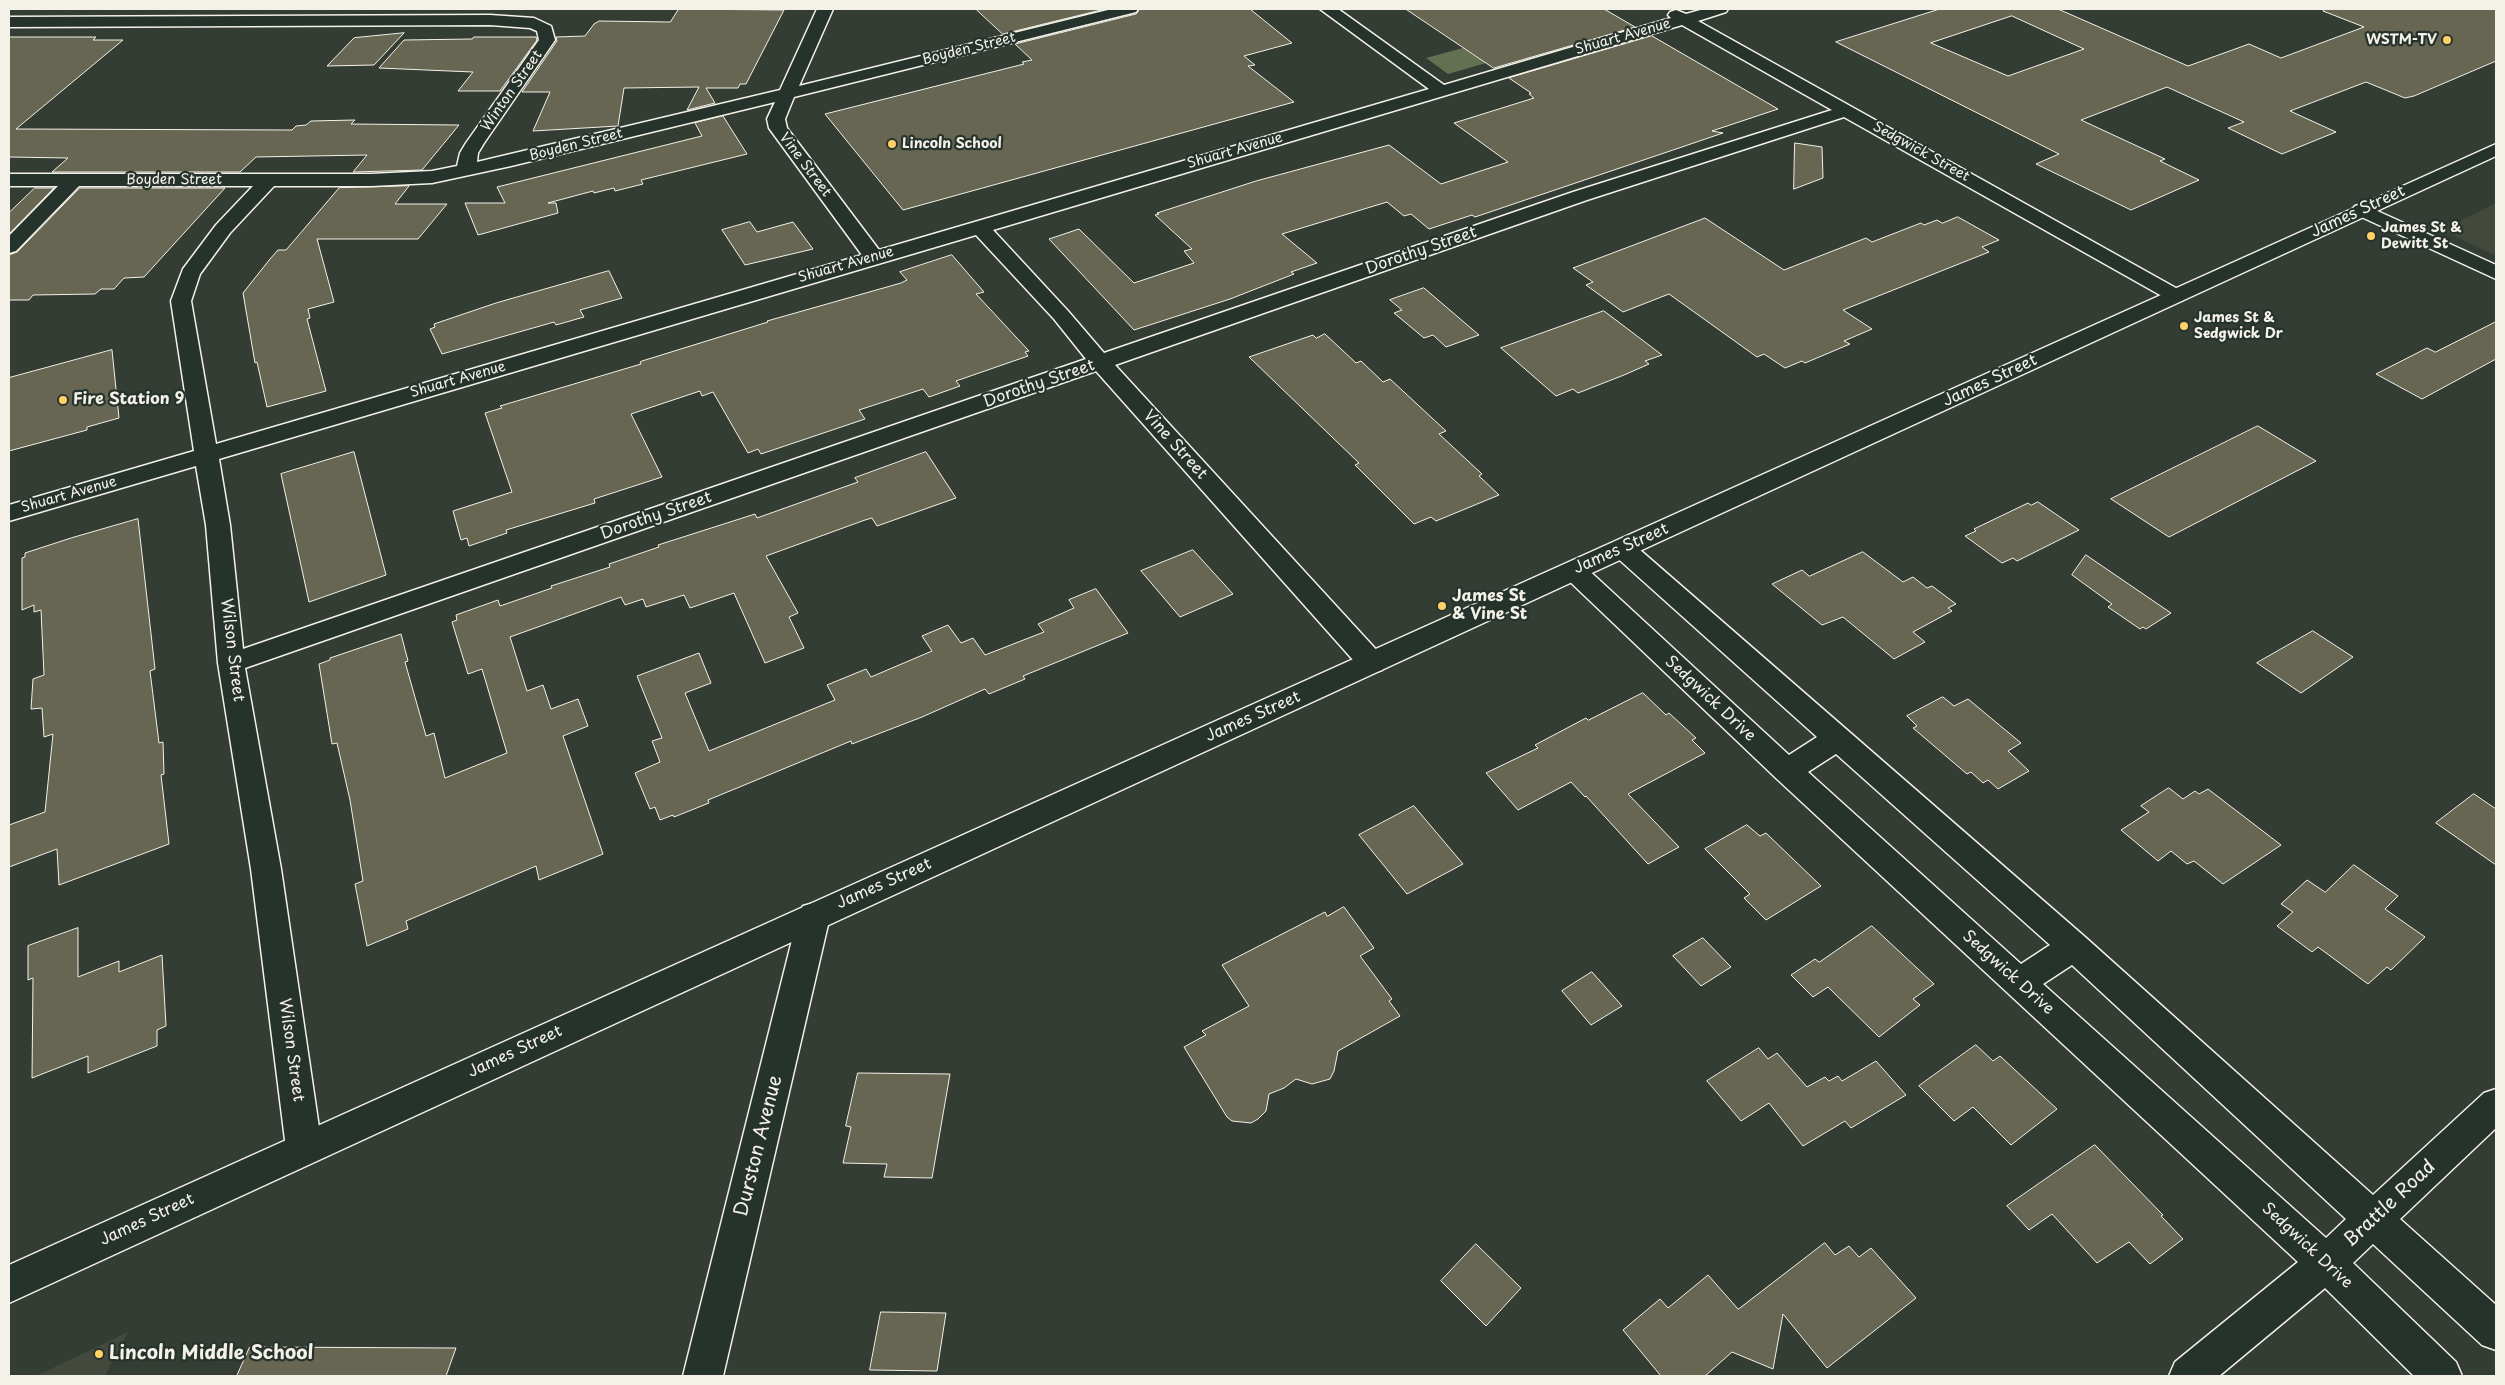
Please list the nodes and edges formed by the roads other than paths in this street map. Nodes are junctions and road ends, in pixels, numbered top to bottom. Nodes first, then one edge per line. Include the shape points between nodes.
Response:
1 (825, 9) edge
2 (1130, 9) edge
3 (1328, 9) edge
4 (1666, 9) edge
5 (1720, 9) edge
6 (518, 15) edge
7 (1684, 19) junction
8 (9, 22) edge
9 (1442, 91) junction
10 (786, 94) junction
11 (1848, 110) junction
12 (2496, 149) edge
13 (466, 170) junction
14 (9, 180) edge
15 (74, 180) junction
16 (269, 180) junction
17 (2362, 210) junction
18 (979, 226) junction
19 (9, 248) edge
20 (874, 257) junction
21 (2496, 274) edge
22 (2176, 296) junction
23 (1101, 362) junction
24 (205, 454) junction
25 (9, 512) edge
26 (1623, 548) junction
27 (1574, 570) junction
28 (231, 663) junction
29 (1372, 663) junction
30 (1836, 739) junction
31 (1787, 771) junction
32 (814, 916) junction
33 (2074, 947) junction
34 (2019, 982) junction
35 (2496, 1105) edge
36 (304, 1148) junction
37 (2374, 1218) junction
38 (2326, 1263) junction
39 (9, 1284) edge
40 (2496, 1331) edge
41 (703, 1376) edge
42 (2189, 1376) edge
43 (2442, 1376) edge

1 - 10 street, Vine Street
2 - 10 street, Boyden Street
3 - 9 street
4 - 7 street, Sedgwick Street
5 - 7 street, Shuart Avenue
6 - 8 street
6 - 13 street, Winton Street via 545,29 547,40 475,143
7 - 9 street, Shuart Avenue
7 - 11 street, Sedgwick Street
9 - 18 street, Shuart Avenue
10 - 13 street, Boyden Street
10 - 20 street, Vine Street via 776,119 778,128
11 - 22 street, Sedgwick Street
11 - 23 street, Dorothy Street via 1580,196
12 - 17 street, James Street
13 - 16 street, Boyden Street via 432,177
14 - 15 street, Boyden Street
15 - 16 street, Boyden Street
15 - 19 street
16 - 24 street, Wilson Street via 223,229 190,273 181,301
17 - 21 street
17 - 22 street, James Street
18 - 20 street, Shuart Avenue
18 - 23 street, Vine Street
20 - 24 street, Shuart Avenue
22 - 26 street, James Street
23 - 28 street, Dorothy Street
23 - 29 street, Vine Street
24 - 25 street, Shuart Avenue
24 - 28 street, Wilson Street via 218,525
26 - 27 street, James Street
26 - 30 street
27 - 29 street, James Street
27 - 31 street, Sedgwick Drive
28 - 36 street, Wilson Street via 266,870
29 - 32 street, James Street
30 - 31 street
30 - 33 street
31 - 34 street, Sedgwick Drive
32 - 36 street, James Street
32 - 41 street, Durston Avenue
33 - 34 street
33 - 37 street
34 - 38 street, Sedgwick Drive
35 - 37 street, Brattle Road
36 - 39 street, James Street
37 - 38 street, Brattle Road
37 - 40 street
38 - 42 street, Brattle Road
38 - 43 street, Sedgwick Drive

